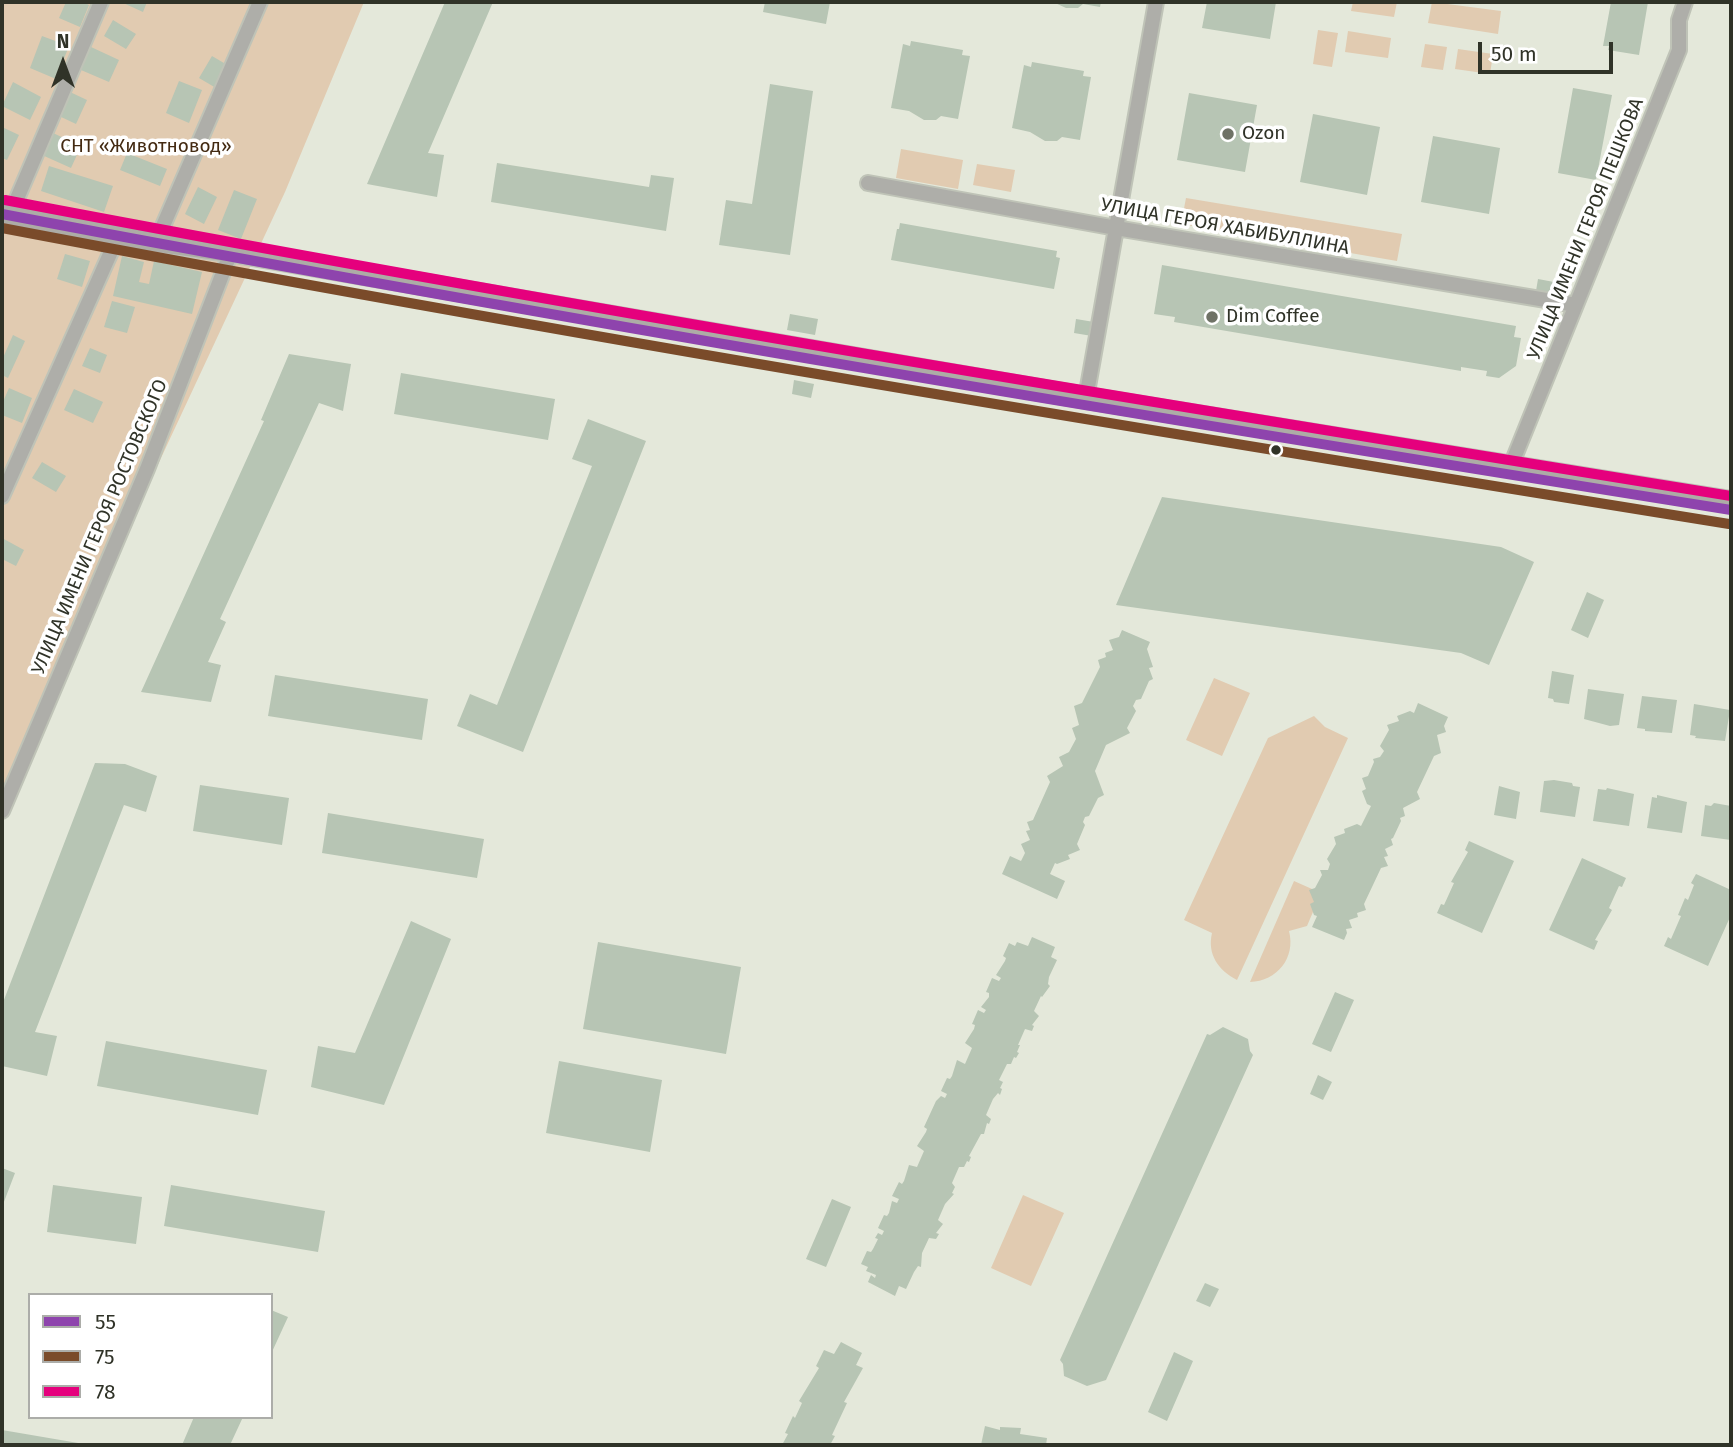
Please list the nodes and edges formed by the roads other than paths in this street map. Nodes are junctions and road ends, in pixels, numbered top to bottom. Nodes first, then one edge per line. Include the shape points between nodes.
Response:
1 (101, 2) edge
2 (260, 2) edge
3 (1156, 2) edge
4 (1685, 2) edge
5 (868, 183) dead end
6 (6, 214) edge
7 (1116, 228) junction
8 (118, 236) junction
9 (156, 242) junction
10 (229, 257) junction
11 (1576, 305) junction
12 (1086, 398) junction
13 (1510, 468) junction
14 (2, 496) edge
15 (1731, 502) edge
16 (1731, 510) edge
17 (2, 811) edge

1 - 6 street
2 - 9 street
3 - 7 street
4 - 11 street, УЛИЦА ИМЕНИ ГЕРОЯ ПЕШКОВА via 1679,20 1679,50
5 - 7 street, УЛИЦА ГЕРОЯ ХАБИБУЛЛИНА
6 - 8 street
7 - 11 street, УЛИЦА ГЕРОЯ ХАБИБУЛЛИНА
7 - 12 street
8 - 9 street
8 - 14 street
9 - 10 street
9 - 12 street
10 - 16 street via 1088,407
10 - 17 street, УЛИЦА ИМЕНИ ГЕРОЯ РОСТОВСКОГО via 147,469
11 - 13 street, УЛИЦА ИМЕНИ ГЕРОЯ ПЕШКОВА
12 - 13 street
13 - 15 street

